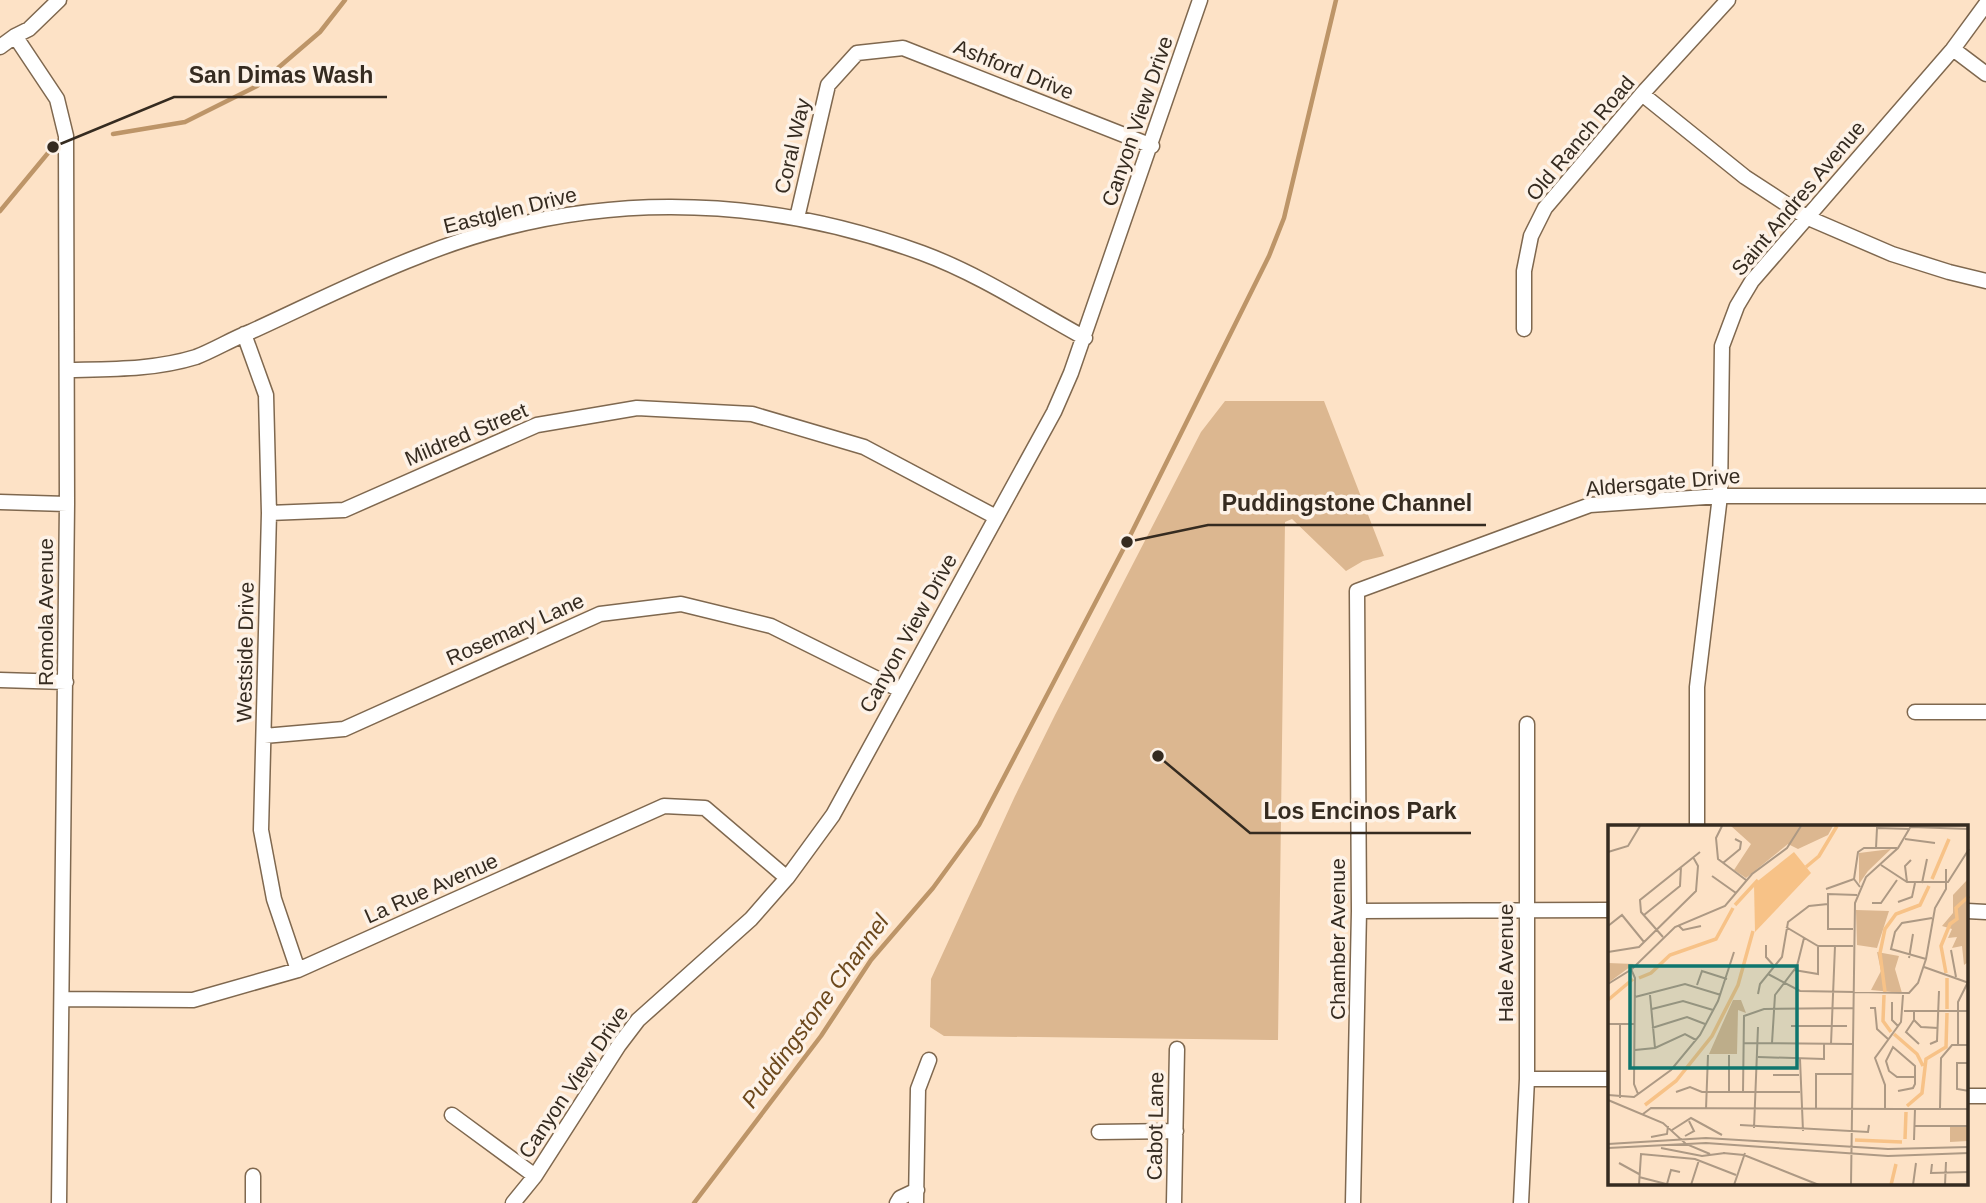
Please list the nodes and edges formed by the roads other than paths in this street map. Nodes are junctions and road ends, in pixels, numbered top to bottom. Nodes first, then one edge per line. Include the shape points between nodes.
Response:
1 (59, 0) edge
2 (1200, 0) edge
3 (1724, 2) edge
4 (1986, 4) edge
5 (15, 36) junction
6 (0, 47) edge
7 (1953, 50) junction
8 (857, 52) joint
9 (1986, 74) edge
10 (1642, 94) junction
11 (1152, 146) junction
12 (1806, 217) junction
13 (797, 218) junction
14 (1986, 281) edge
15 (1524, 329) dead end
16 (244, 334) junction
17 (1085, 338) junction
18 (68, 370) junction
19 (1720, 496) junction
20 (1986, 496) edge
21 (0, 502) edge
22 (67, 504) junction
23 (269, 513) junction
24 (996, 517) junction
25 (1357, 591) joint
26 (0, 680) edge
27 (66, 682) junction
28 (900, 690) junction
29 (1915, 712) dead end
30 (1986, 712) edge
31 (1527, 724) dead end
32 (264, 736) junction
33 (1697, 825) edge
34 (788, 878) junction
35 (1608, 910) edge
36 (1359, 911) junction
37 (1526, 911) junction
38 (1968, 911) edge
39 (1986, 912) edge
40 (298, 970) junction
41 (62, 999) junction
42 (1177, 1049) dead end
43 (929, 1060) dead end
44 (1527, 1079) junction
45 (1608, 1079) edge
46 (1968, 1096) edge
47 (1986, 1096) edge
48 (452, 1115) dead end
49 (1176, 1131) junction
50 (1099, 1132) dead end
51 (253, 1176) dead end
52 (535, 1176) junction
53 (917, 1196) edge
54 (59, 1203) edge
55 (253, 1203) edge
56 (513, 1203) edge
57 (897, 1203) edge
58 (1174, 1203) edge
59 (1353, 1203) edge
60 (1521, 1203) edge

1 - 5 street
2 - 11 street, Canyon View Drive
3 - 10 street, Old Ranch Road
4 - 7 street, Saint Andres Avenue
5 - 6 street
5 - 18 street, Romola Avenue via 57,99 66,136
7 - 9 street
7 - 12 street, Saint Andres Avenue
8 - 11 street, Ashford Drive via 903,48
8 - 13 street, Coral Way via 828,85
10 - 12 street via 1745,177
10 - 15 street, Old Ranch Road via 1545,208 1531,236 1524,271
11 - 17 street, Canyon View Drive
12 - 14 street via 1892,254
12 - 19 street, Saint Andres Avenue via 1752,281 1722,346
13 - 16 street, Eastglen Drive via 731,208 660,206 551,217 418,256
13 - 17 street, Eastglen Drive via 923,254
16 - 18 street, Eastglen Drive via 196,356 146,368
16 - 23 street, Westside Drive via 266,395
17 - 24 street, Canyon View Drive via 1054,412
18 - 22 street, Romola Avenue
19 - 20 street, Aldersgate Drive
19 - 25 street, Aldersgate Drive via 1590,505
19 - 33 street, Saint Andres Avenue via 1697,687
21 - 22 street
22 - 27 street, Romola Avenue
23 - 24 street, Mildred Street via 344,510 537,425 637,408 752,414 864,447
23 - 32 street, Westside Drive
24 - 28 street, Canyon View Drive
25 - 36 street, Chamber Avenue
26 - 27 street
27 - 41 street, Romola Avenue
28 - 32 street, Rosemary Lane via 771,626 681,604 600,614 344,729
28 - 34 street, Canyon View Drive via 833,815
29 - 30 street
31 - 37 street, Hale Avenue
32 - 40 street, Westside Drive via 261,830 274,899
34 - 40 street, La Rue Avenue via 705,808 664,806
34 - 52 street, Canyon View Drive via 751,919 638,1020
35 - 37 street
36 - 37 street
36 - 59 street, Chamber Avenue
37 - 44 street, Hale Avenue
38 - 39 street
40 - 41 street, La Rue Avenue via 193,1000
41 - 54 street, Romola Avenue
42 - 49 street, Cabot Lane
43 - 53 street via 918,1089
44 - 45 street
44 - 60 street, Hale Avenue
46 - 47 street
48 - 52 street
49 - 50 street
49 - 58 street, Cabot Lane
51 - 55 street
52 - 56 street, Canyon View Drive
53 - 57 street via 900,1198

